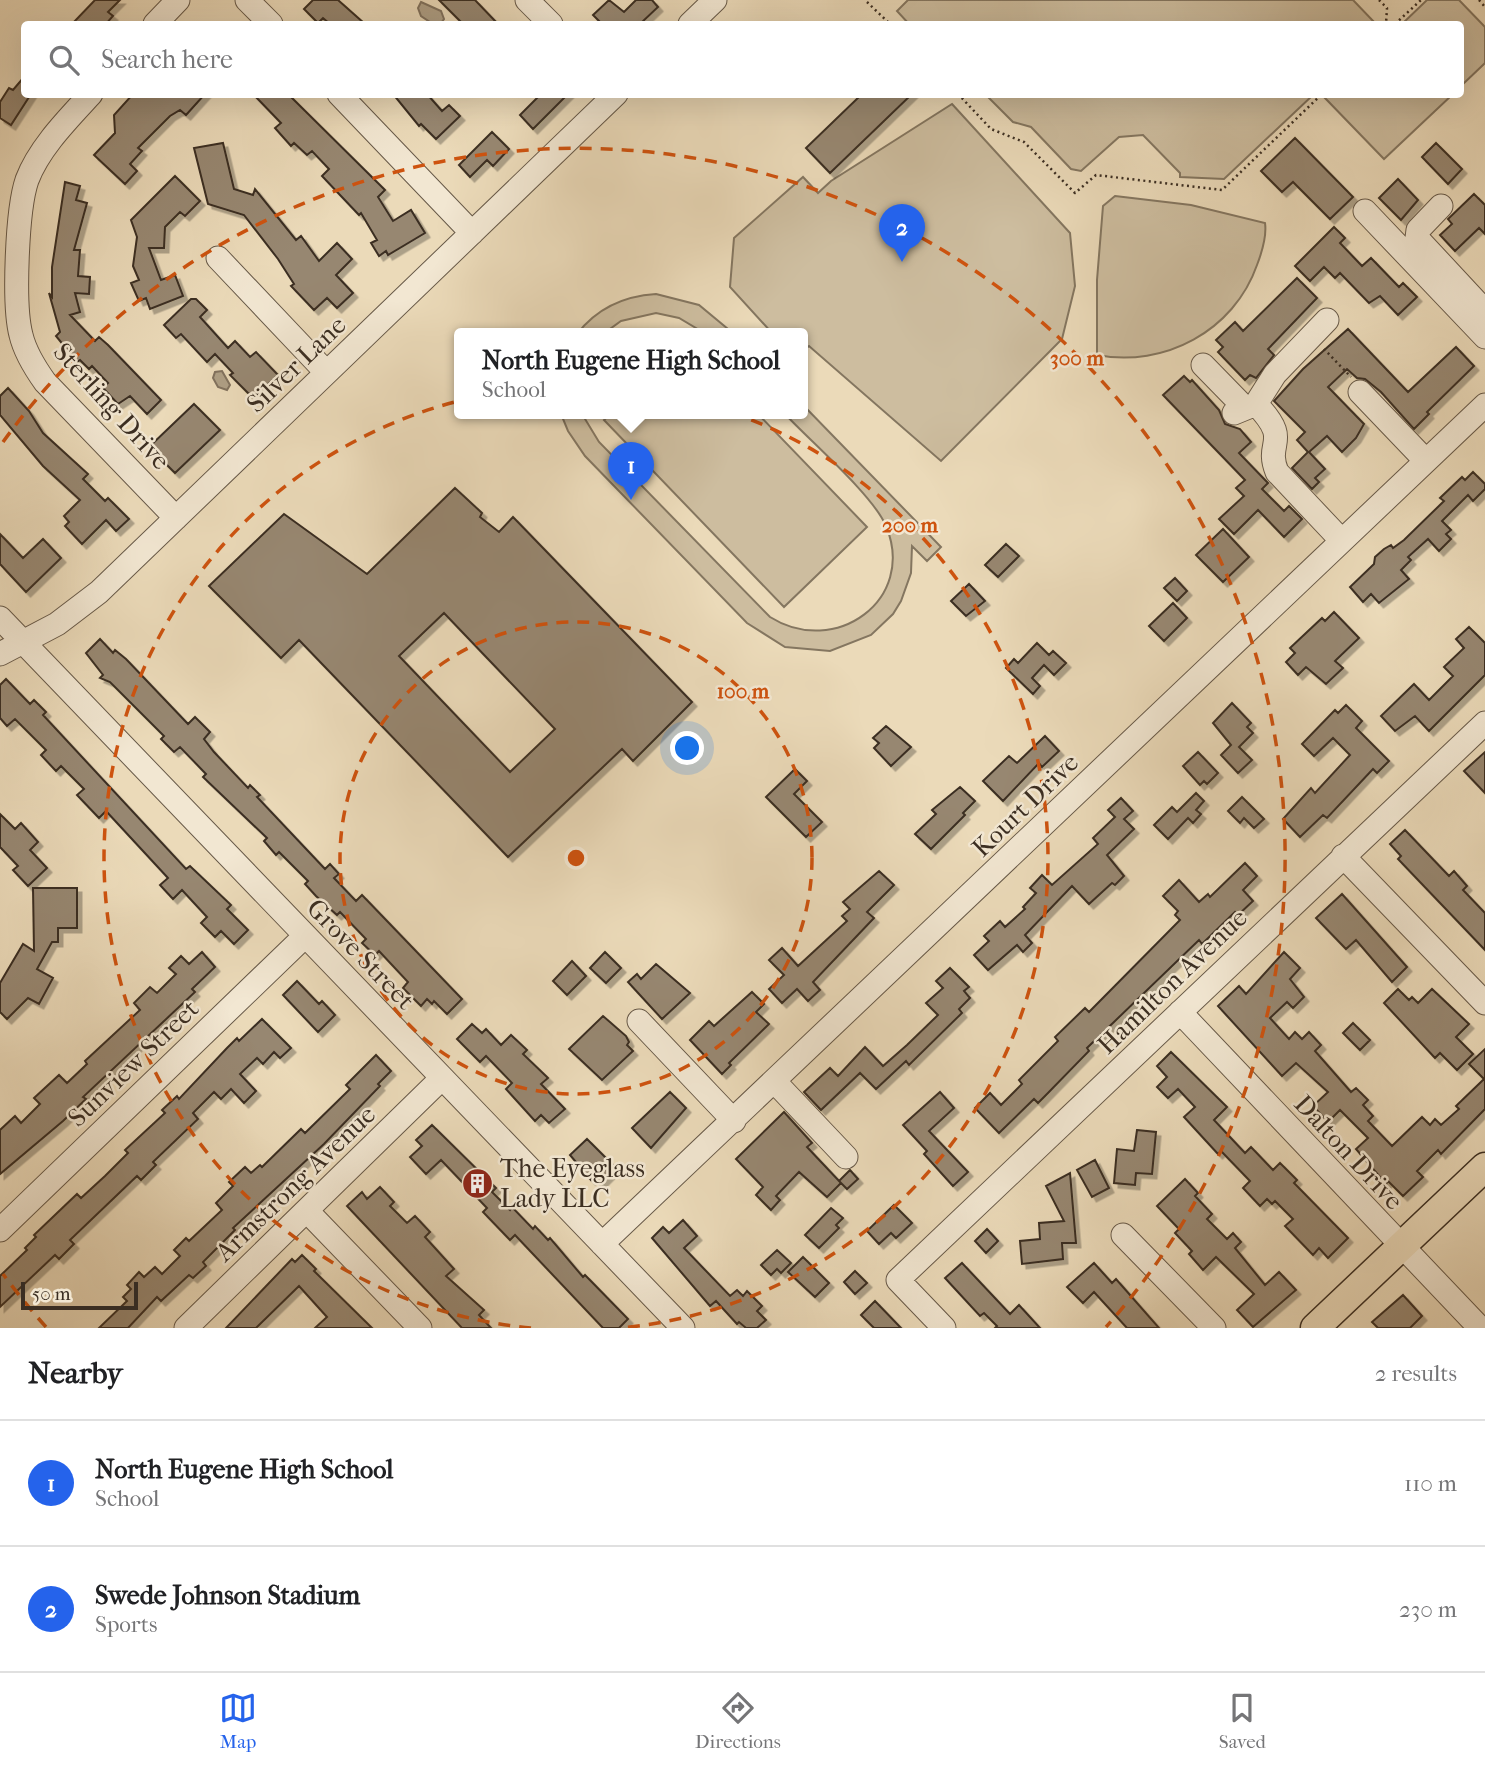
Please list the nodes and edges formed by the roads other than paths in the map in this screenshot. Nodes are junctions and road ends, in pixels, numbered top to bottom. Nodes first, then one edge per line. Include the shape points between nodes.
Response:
1 (178, 0) edge
2 (247, 0) edge
3 (527, 0) edge
4 (715, 0) edge
5 (158, 21) edge
6 (268, 21) edge
7 (548, 21) edge
8 (693, 21) edge
9 (88, 98) edge
10 (343, 98) edge
11 (612, 98) edge
12 (1441, 206) dead end
13 (1365, 211) dead end
14 (472, 233) junction
15 (10, 255) edge
16 (218, 258) dead end
17 (1485, 311) edge
18 (1319, 328) road end
19 (1485, 337) edge
20 (1203, 365) dead end
21 (326, 372) junction
22 (1360, 392) road end
23 (1485, 405) edge
24 (1245, 408) junction
25 (1426, 461) junction
26 (176, 518) junction
27 (1342, 541) junction
28 (0, 618) edge
29 (23, 642) junction
30 (0, 654) edge
31 (1485, 723) edge
32 (1343, 856) junction
33 (305, 936) junction
34 (1485, 1003) edge
35 (1180, 1012) junction
36 (639, 1021) dead end
37 (442, 1078) junction
38 (775, 1082) junction
39 (734, 1121) junction
40 (846, 1157) dead end
41 (1485, 1167) edge
42 (307, 1211) junction
43 (0, 1230) edge
44 (1123, 1234) dead end
45 (602, 1244) junction
46 (1400, 1247) junction
47 (186, 1328) edge
48 (419, 1328) edge
49 (682, 1328) edge
50 (944, 1328) edge
51 (1214, 1328) edge
52 (1315, 1328) edge
53 (1480, 1328) edge

1 - 5 street
2 - 6 street
3 - 7 street
4 - 8 street
9 - 15 street, Sterling Drive via 46,148 27,180
10 - 14 street
11 - 14 street, Silver Lane
12 - 17 street via 1418,230 1417,238
13 - 19 street
14 - 21 street, Silver Lane
15 - 26 street, Sterling Drive via 18,319 32,364
16 - 21 street
18 - 24 street
20 - 24 street
21 - 26 street, Silver Lane
22 - 25 street
23 - 25 street, Kourt Drive
24 - 27 street via 1276,429 1277,472
25 - 27 street, Kourt Drive
26 - 29 street, Silver Lane via 79,609
27 - 38 street, Kourt Drive
28 - 29 street, Grove Street
29 - 30 street, Silver Lane
29 - 33 street, Grove Street
31 - 32 street, Hamilton Avenue
32 - 34 street
32 - 35 street, Hamilton Avenue
33 - 37 street, Grove Street
33 - 43 street, Sunview Street
35 - 46 street, Dalton Drive
35 - 50 street, Hamilton Avenue via 898,1280
36 - 39 street
37 - 42 street, Armstrong Avenue
37 - 45 street, Grove Street
38 - 39 street, Kourt Drive
38 - 40 street
39 - 45 street, Kourt Drive
41 - 46 main road
42 - 47 street, Armstrong Avenue
42 - 48 street
44 - 51 street
45 - 49 street, Grove Street
46 - 52 main road
46 - 53 street, Dalton Drive

